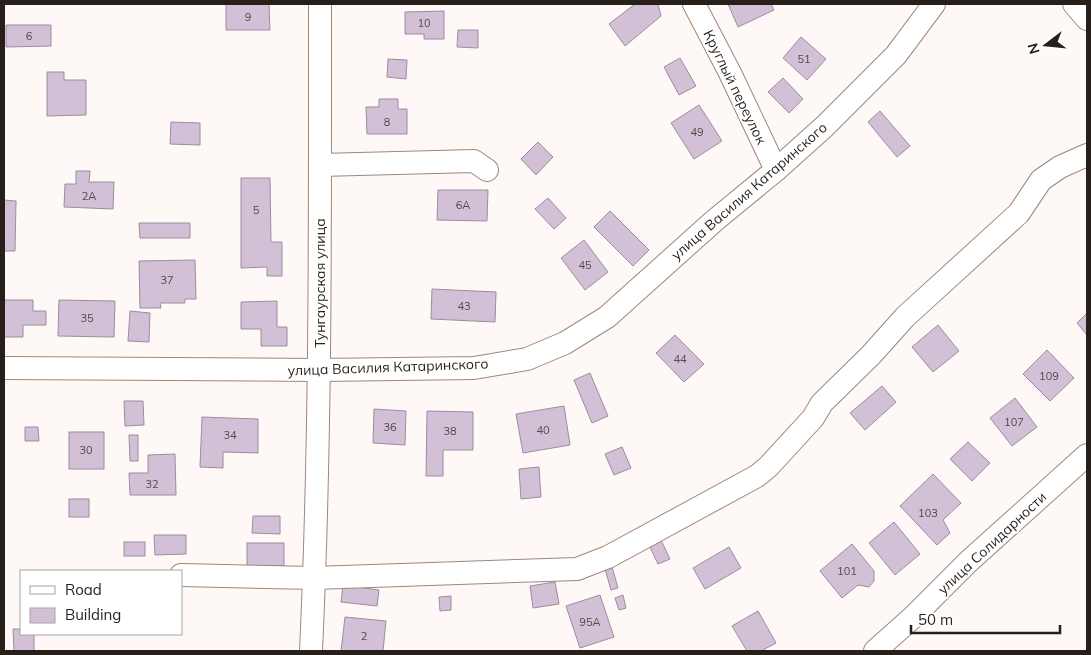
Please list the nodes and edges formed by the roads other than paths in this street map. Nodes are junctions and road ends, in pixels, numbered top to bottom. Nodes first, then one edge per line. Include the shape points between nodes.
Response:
1 (320, 4) edge
2 (694, 4) edge
3 (934, 4) edge
4 (1074, 4) edge
5 (1087, 19) edge
6 (1087, 154) edge
7 (320, 165) junction
8 (487, 170) dead end
9 (776, 170) junction
10 (4, 368) edge
11 (320, 370) junction
12 (1087, 455) edge
13 (182, 575) edge
14 (314, 578) junction
15 (311, 651) edge
16 (875, 651) edge

1 - 7 street, Тунгаурская улица
2 - 9 street, Круглый переулок
3 - 9 street, улица Василия Катаринского via 896,55
4 - 5 street
6 - 14 street via 1041,180 1019,212 905,317 757,476 608,557 576,570
7 - 8 street via 474,161
7 - 11 street, Тунгаурская улица
9 - 11 street, улица Василия Катаринского via 607,317 565,343 527,359 474,368
10 - 11 street, улица Василия Катаринского
11 - 14 street, Тунгаурская улица
12 - 16 street, улица Солидарности
13 - 14 street
14 - 15 street, Тунгаурская улица

